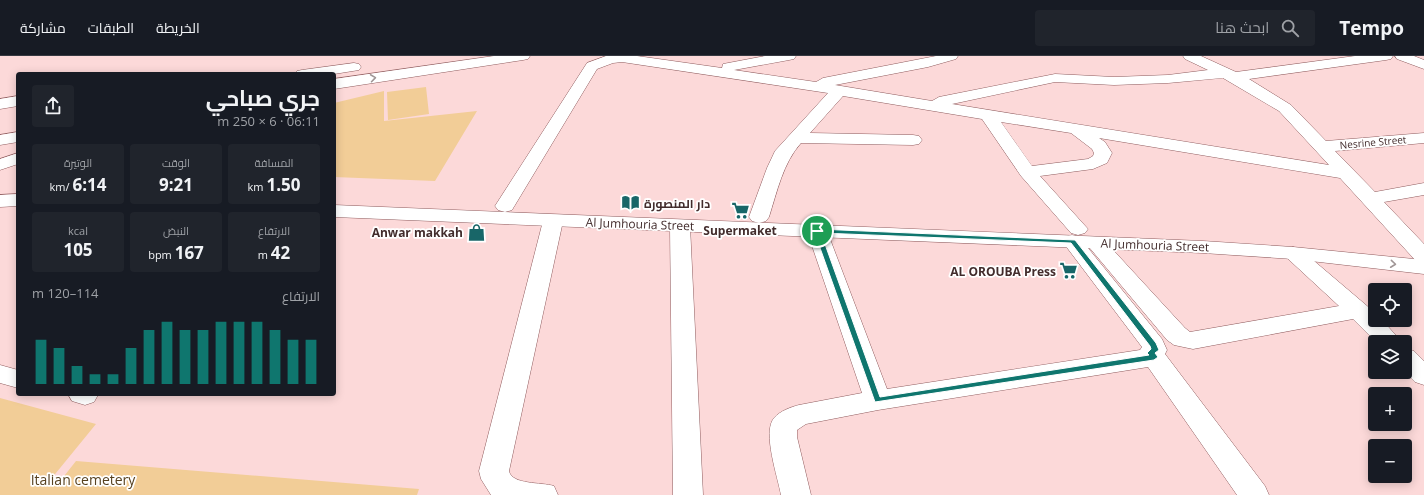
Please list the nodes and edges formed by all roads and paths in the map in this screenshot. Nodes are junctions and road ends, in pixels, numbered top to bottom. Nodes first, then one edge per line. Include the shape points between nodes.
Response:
1 (439, 56) edge
2 (789, 56) edge
3 (951, 56) edge
4 (1190, 56) edge
5 (1304, 56) edge
6 (1386, 56) edge
7 (1402, 56) edge
8 (517, 57) edge
9 (929, 59) edge
10 (1323, 64) junction
11 (1424, 65) edge
12 (709, 70) junction
13 (317, 72) edge
14 (1229, 75) junction
15 (336, 84) edge
16 (811, 86) junction
17 (839, 91) junction
18 (336, 96) edge
19 (16, 101) edge
20 (0, 104) edge
21 (926, 105) junction
22 (0, 112) edge
23 (16, 112) edge
24 (987, 114) junction
25 (1077, 130) junction
26 (16, 137) edge
27 (797, 138) junction
28 (1424, 138) edge
29 (0, 140) edge
30 (913, 140) dead end
31 (1322, 147) junction
32 (16, 159) edge
33 (0, 165) edge
34 (1027, 172) junction
35 (1345, 173) junction
36 (1424, 189) edge
37 (336, 199) edge
38 (1369, 199) junction
39 (505, 206) junction
40 (336, 211) edge
41 (759, 217) junction
42 (553, 221) junction
43 (680, 226) junction
44 (817, 231) junction
45 (1082, 238) junction
46 (1293, 253) junction
47 (1423, 257) edge
48 (1358, 310) junction
49 (1383, 335) edge
50 (1154, 357) junction
51 (1412, 364) edge
52 (0, 374) edge
53 (1424, 376) edge
54 (16, 378) edge
55 (878, 400) junction
56 (543, 495) edge
57 (688, 495) edge
58 (796, 495) edge
59 (1254, 495) edge

1 - 13 main road
2 - 12 main road
3 - 9 main road
4 - 14 main road
5 - 10 main road
6 - 10 main road
7 - 11 main road
15 -> 8 main road
8 - 18 main road
9 - 16 main road
10 - 14 main road
12 - 16 main road
12 - 39 main road via 622,58 611,58 592,66
14 - 21 main road via 1114,81 1055,78
14 - 31 main road via 1285,108
16 - 17 main road
17 - 21 main road
17 - 27 main road
19 - 20 main road
21 - 24 main road
22 - 23 main road
24 - 25 main road
24 - 34 main road
25 - 34 main road via 1099,146 1103,153 1101,159 1093,164
25 - 35 main road
26 - 29 main road
27 - 30 main road
27 - 41 main road via 784,151
28 - 31 main road, Nesrine Street
31 - 35 main road
32 - 33 main road
34 - 45 main road
35 - 38 main road
36 - 38 main road
37 - 39 main road, Al Jumhouria Street
38 - 47 main road
39 - 41 main road, Al Jumhouria Street
40 - 42 main road, Al Jumhouria Street
41 - 45 main road, Al Jumhouria Street
42 - 43 main road, Al Jumhouria Street
42 - 56 main road via 494,471 499,486 523,494
43 - 44 main road, Al Jumhouria Street
43 - 57 main road
44 - 45 main road, Al Jumhouria Street
44 - 55 main road
45 - 46 main road, Al Jumhouria Street
45 - 47 main road, Al Jumhouria Street via 1234,238
45 - 48 main road via 1183,339 1192,341
45 - 50 main road via 1154,345 1155,350 1151,353
46 -> 47 main road, Al Jumhouria Street
46 - 48 main road
48 - 49 main road
50 - 55 main road
50 - 59 main road
51 - 53 main road
52 - 54 main road
55 - 58 main road via 799,415 784,425 783,437

